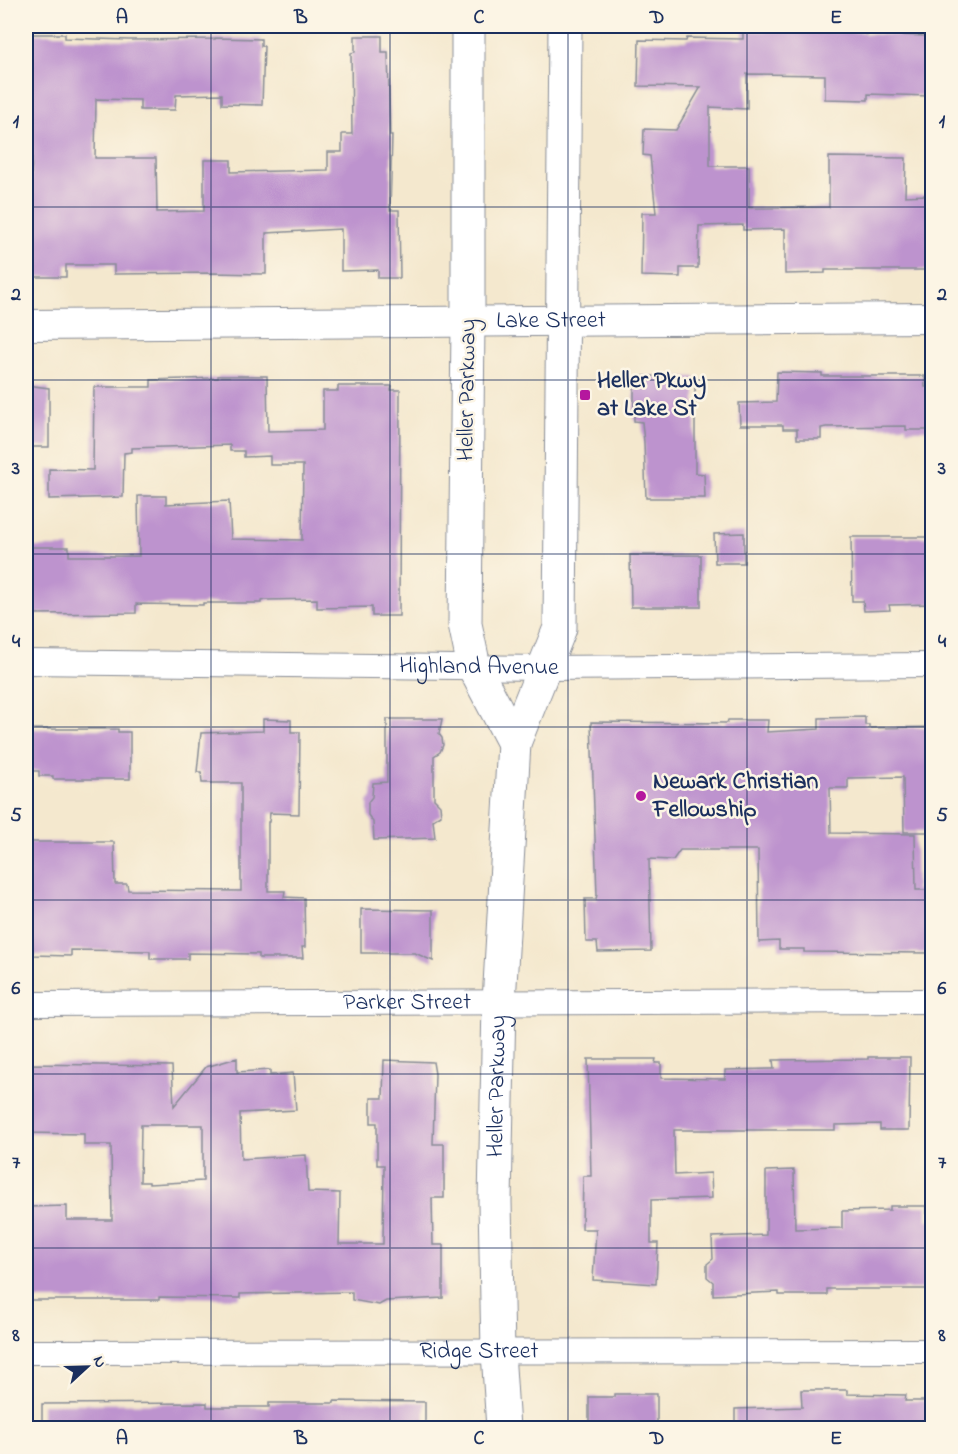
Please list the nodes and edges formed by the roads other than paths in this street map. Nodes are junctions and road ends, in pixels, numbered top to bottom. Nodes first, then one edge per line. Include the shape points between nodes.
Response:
1 (468, 26) edge
2 (566, 26) edge
3 (933, 318) edge
4 (565, 320) junction
5 (468, 321) junction
6 (26, 325) edge
7 (26, 662) edge
8 (933, 665) edge
9 (474, 667) junction
10 (544, 668) junction
11 (514, 743) junction
12 (933, 1001) edge
13 (500, 1002) junction
14 (26, 1004) edge
15 (933, 1351) edge
16 (26, 1352) edge
17 (498, 1352) junction
18 (503, 1428) edge

1 - 5 main road, Heller Parkway
2 - 4 main road, Heller Parkway
3 - 4 street, Lake Street
4 - 5 street, Lake Street
4 - 10 main road, Heller Parkway via 561,628
5 - 6 street, Lake Street
5 - 9 main road, Heller Parkway via 465,624
7 - 9 street, Highland Avenue
8 - 10 street, Highland Avenue
9 - 10 street, Highland Avenue
9 - 11 main road, Heller Parkway
10 - 11 main road, Heller Parkway
11 - 13 main road, Heller Parkway
12 - 13 street, Parker Street
13 - 14 street, Parker Street
13 - 17 main road, Heller Parkway via 495,1202
15 - 17 street, Ridge Street
16 - 17 street, Ridge Street
17 - 18 main road, Heller Parkway

